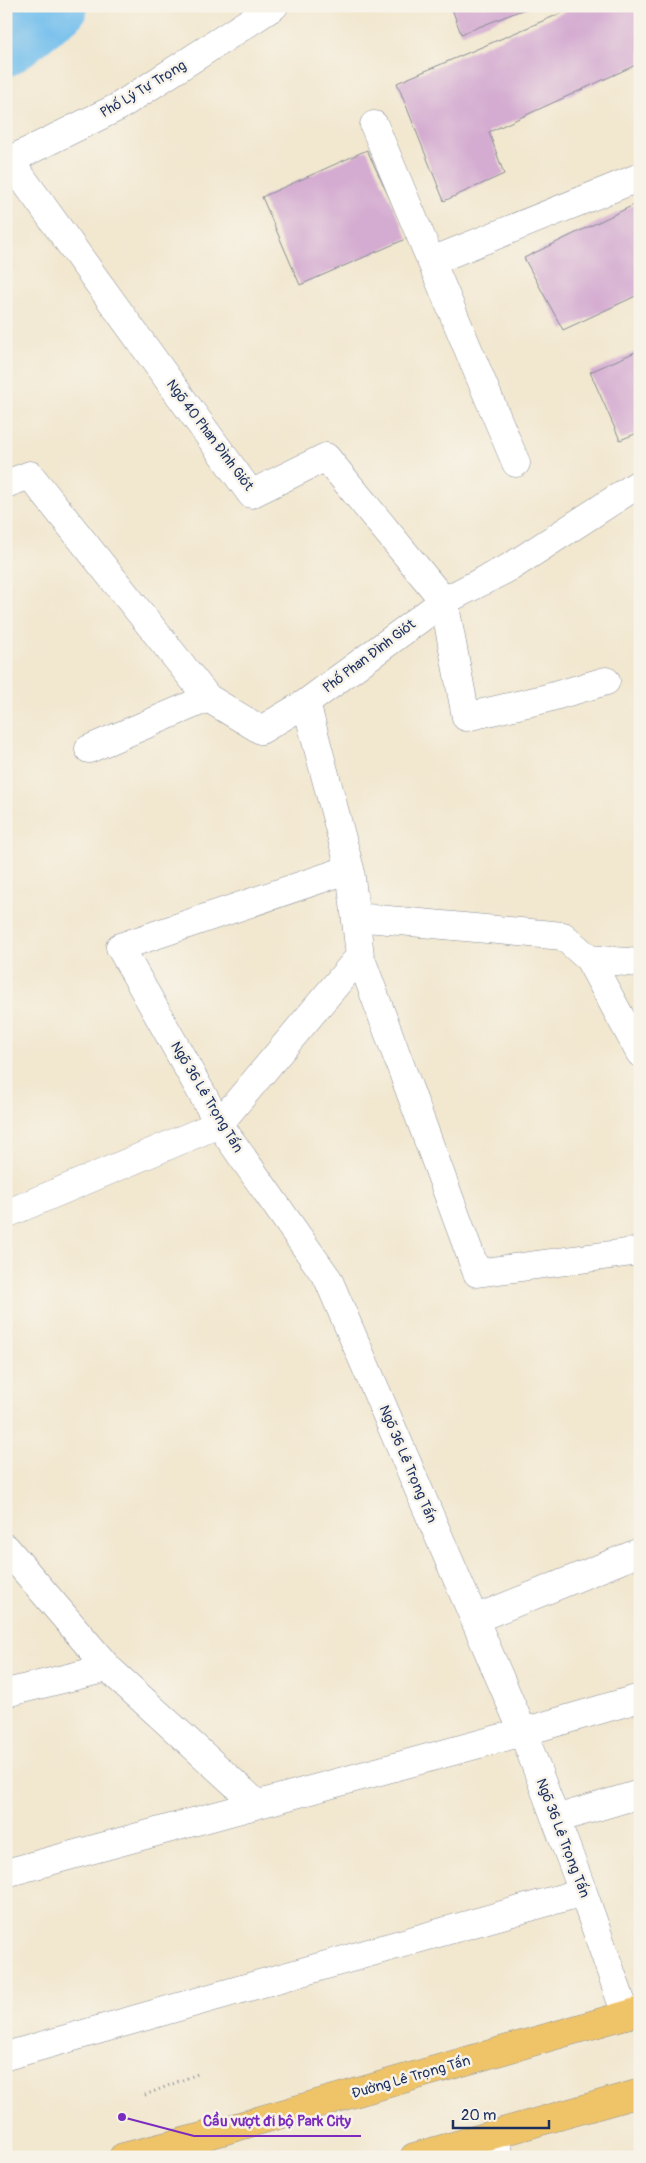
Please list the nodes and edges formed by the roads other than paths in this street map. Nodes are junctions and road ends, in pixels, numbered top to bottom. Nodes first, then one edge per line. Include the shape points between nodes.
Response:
1 (274, 6) edge
2 (374, 125) dead end
3 (8, 162) edge
4 (640, 177) edge
5 (432, 261) junction
6 (516, 462) dead end
7 (640, 483) edge
8 (6, 484) edge
9 (444, 601) junction
10 (606, 681) dead end
11 (208, 698) junction
12 (306, 703) junction
13 (89, 749) dead end
14 (350, 869) junction
15 (356, 917) junction
16 (360, 956) junction
17 (589, 959) junction
18 (640, 963) edge
19 (640, 1053) edge
20 (219, 1124) junction
21 (6, 1214) edge
22 (640, 1251) edge
23 (6, 1548) edge
24 (640, 1552) edge
25 (475, 1619) junction
26 (108, 1668) junction
27 (6, 1692) edge
28 (640, 1698) edge
29 (523, 1732) junction
30 (640, 1794) edge
31 (257, 1804) junction
32 (556, 1819) junction
33 (6, 1873) edge
34 (584, 1892) junction
35 (633, 2013) edge
36 (6, 2056) edge
37 (640, 2093) edge
38 (497, 2146) edge
39 (124, 2157) edge
40 (414, 2157) edge

1 - 3 street, Phố Lý Tự Trọng via 118,107
2 - 5 street
3 - 9 street, Ngõ 40 Phan Đình Giót via 251,494 326,457
4 - 5 street
5 - 6 street
7 - 9 street, Phố Phan Đình Giót via 512,566
8 - 11 street via 30,476
9 - 10 street via 466,717
9 - 12 street, Phố Phan Đình Giót
11 - 12 street, Phố Phan Đình Giót via 261,730
11 - 13 street
12 - 14 street
14 - 15 street
14 - 20 street, Ngõ 36 Lê Trọng Tấn via 120,947
15 - 16 street
15 - 17 street via 563,936
16 - 20 street
16 - 22 street via 477,1273
17 - 18 street
17 - 19 street
20 - 21 street
20 - 25 street, Ngõ 36 Lê Trọng Tấn via 328,1279
23 - 26 street
24 - 25 street
25 - 29 street, Ngõ 36 Lê Trọng Tấn
26 - 27 street
26 - 31 street
28 - 29 street
29 - 31 street
29 - 32 street, Ngõ 36 Lê Trọng Tấn
30 - 32 street
31 - 33 street
32 - 34 street, Ngõ 36 Lê Trọng Tấn
34 - 35 street, Ngõ 36 Lê Trọng Tấn
34 - 36 street
35 - 39 main road, Đường Lê Trọng Tấn
37 - 38 main road
38 - 40 main road

